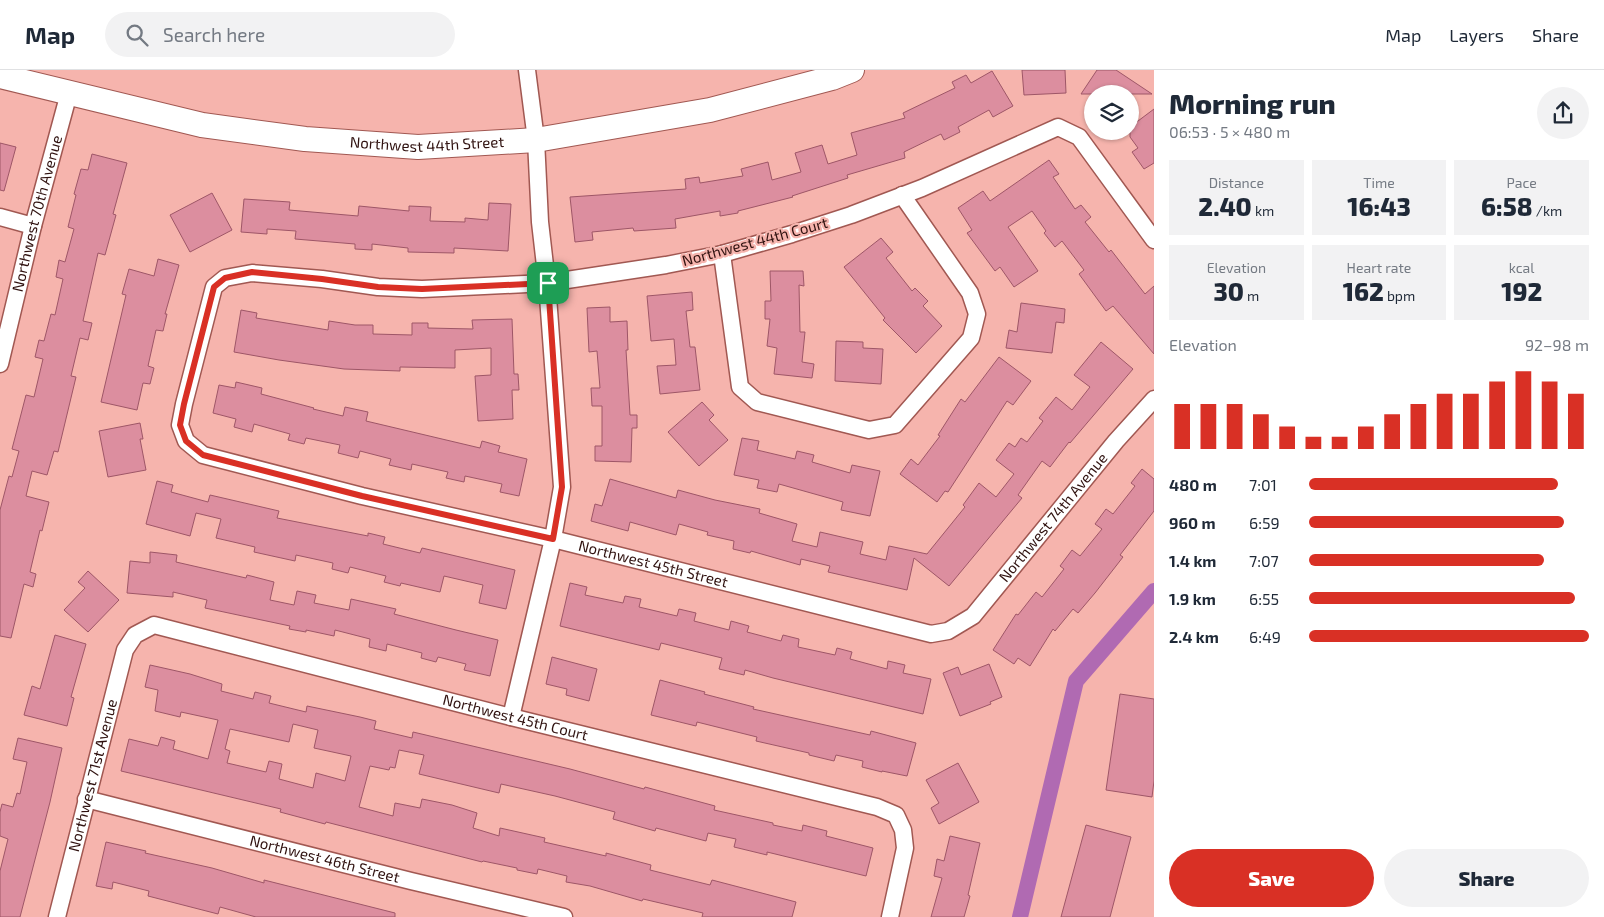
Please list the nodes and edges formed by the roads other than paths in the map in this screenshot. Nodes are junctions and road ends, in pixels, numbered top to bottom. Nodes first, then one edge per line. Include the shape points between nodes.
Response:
1 (527, 70) edge
2 (852, 70) edge
3 (0, 76) edge
4 (69, 93) junction
5 (536, 140) junction
6 (902, 195) junction
7 (0, 217) edge
8 (33, 226) junction
9 (1154, 240) edge
10 (722, 254) junction
11 (548, 283) junction
12 (0, 364) edge
13 (1154, 398) edge
14 (186, 441) joint
15 (553, 539) junction
16 (948, 631) joint
17 (135, 635) joint
18 (511, 717) junction
19 (86, 799) junction
20 (57, 917) edge
21 (564, 917) edge
22 (890, 917) edge

1 - 5 street
2 - 5 street, Northwest 44th Street via 710,110
3 - 4 street, Northwest 44th Street
4 - 5 street, Northwest 44th Street via 202,125 305,140 418,147
4 - 8 street, Northwest 70th Avenue
5 - 11 street via 540,222
6 - 9 street, Northwest 44th Court via 1058,127 1079,137
6 - 10 street, Northwest 44th Court via 851,215
6 - 10 street via 970,293 977,314 971,338 894,425 869,430 757,402 740,387
7 - 8 street
8 - 12 street, Northwest 70th Avenue
10 - 11 street, Northwest 44th Court via 666,266
11 - 14 street, Northwest 44th Court via 422,289 252,272 225,278 214,287 211,295 184,404 180,425
11 - 15 street via 562,487
13 - 16 street, Northwest 74th Avenue via 972,616
14 - 15 street, Northwest 45th Street via 203,455 362,496
15 - 16 street, Northwest 45th Street via 931,634
15 - 18 street
17 - 18 street, Northwest 45th Court via 154,625
17 - 19 street, Northwest 71st Avenue via 125,650
18 - 22 street, Northwest 45th Court via 877,807 896,815 904,830 905,848
19 - 20 street, Northwest 71st Avenue
19 - 21 street, Northwest 46th Street

